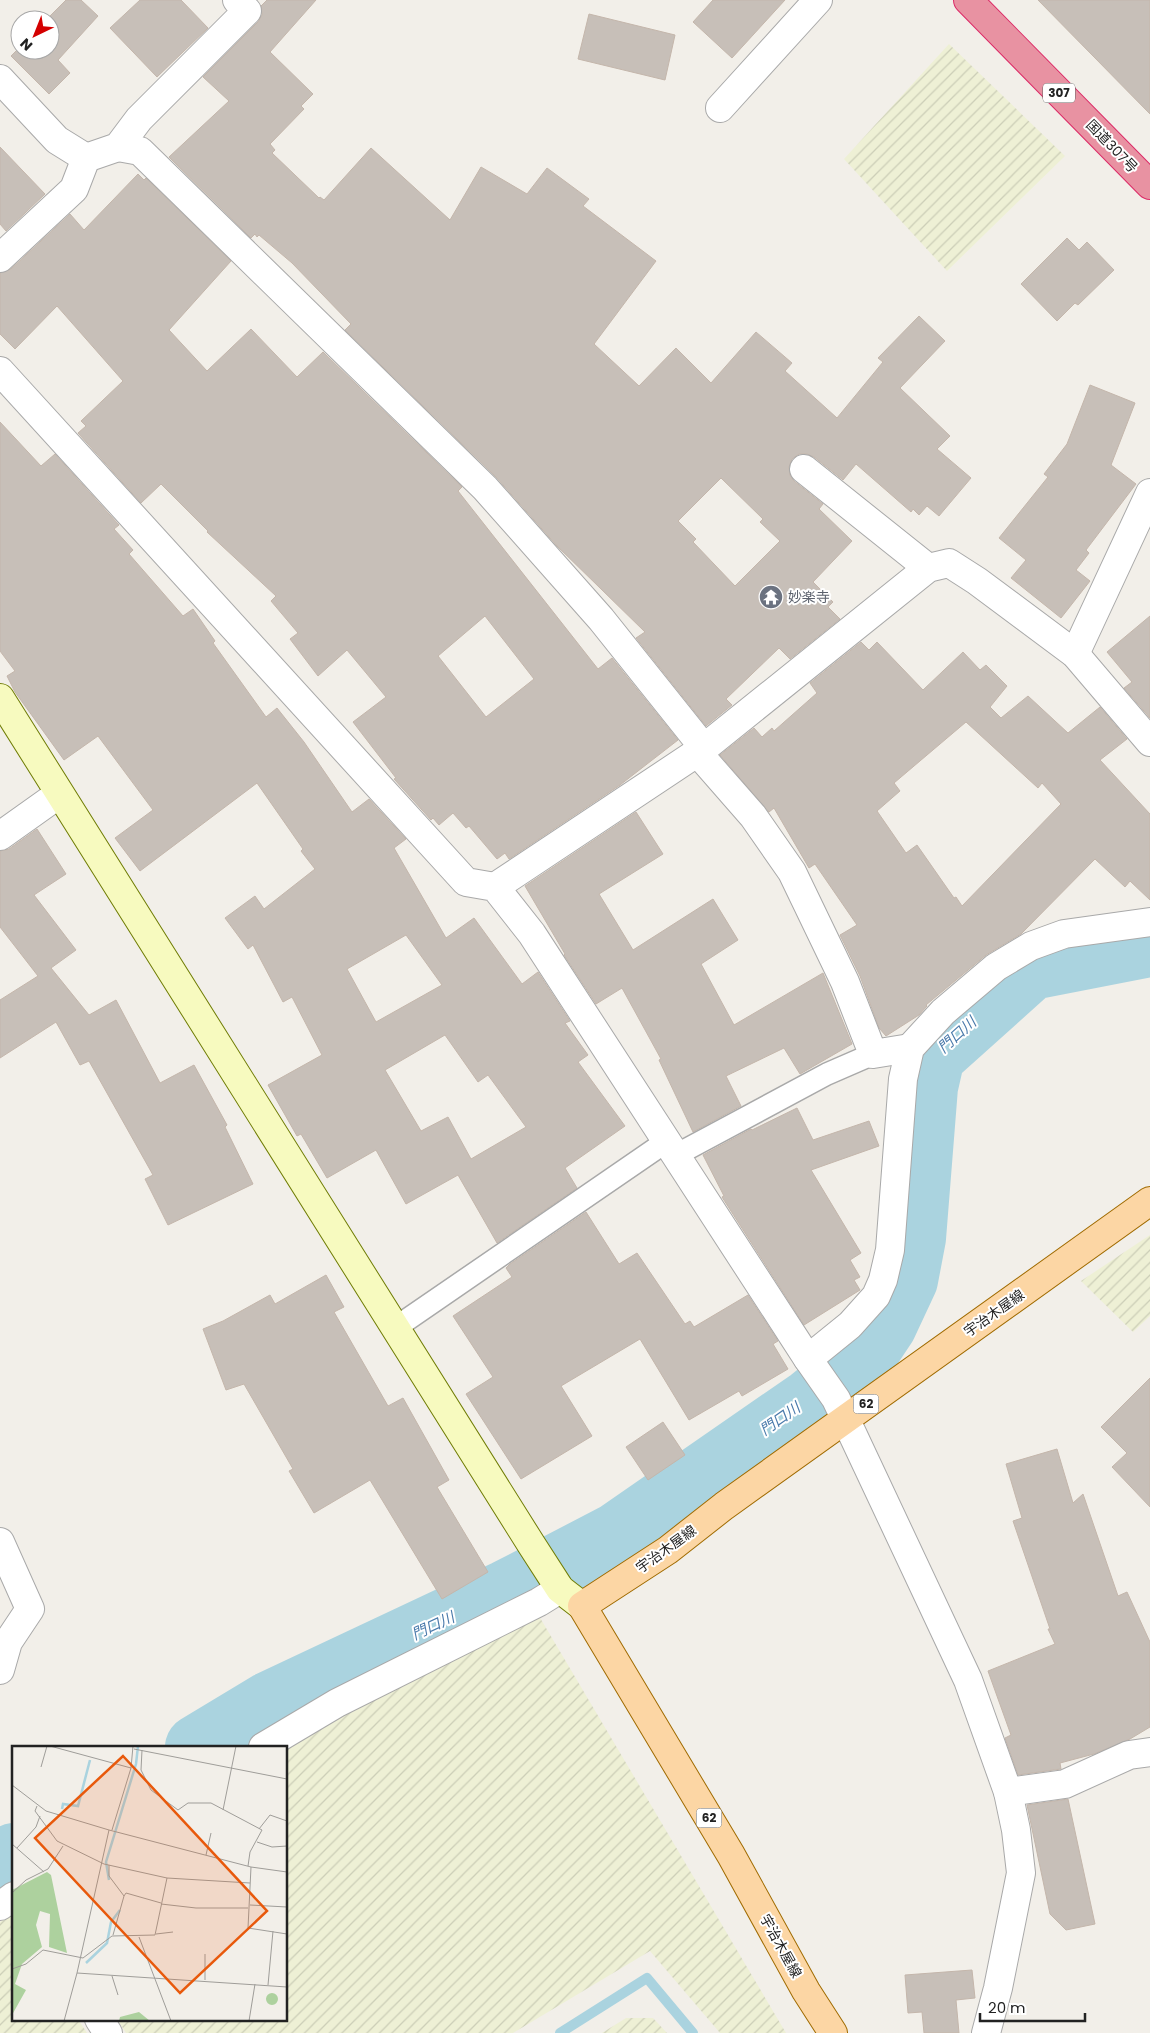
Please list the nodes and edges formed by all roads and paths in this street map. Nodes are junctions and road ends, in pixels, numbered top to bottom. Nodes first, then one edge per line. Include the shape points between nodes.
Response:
1 (237, 0) edge
2 (818, 0) edge
3 (968, 0) edge
4 (0, 79) edge
5 (720, 108) dead end
6 (118, 147) junction
7 (86, 158) junction
8 (1150, 185) edge
9 (0, 258) edge
10 (0, 371) edge
11 (804, 468) dead end
12 (1150, 493) edge
13 (928, 568) junction
14 (1075, 654) junction
15 (0, 698) edge
16 (1150, 742) edge
17 (700, 750) junction
18 (59, 794) junction
19 (0, 836) edge
20 (495, 886) junction
21 (1150, 922) edge
22 (910, 1048) junction
23 (873, 1054) junction
24 (672, 1148) junction
25 (1150, 1201) edge
26 (395, 1328) junction
27 (811, 1363) junction
28 (840, 1407) junction
29 (0, 1542) edge
30 (560, 1589) junction
31 (582, 1606) junction
32 (0, 1670) edge
33 (265, 1746) edge
34 (1150, 1752) edge
35 (1008, 1792) junction
36 (12, 1897) edge
37 (0, 1906) edge
38 (100, 2020) edge
39 (108, 2033) edge
40 (833, 2033) edge
41 (986, 2033) edge

1 - 6 street via 247,11 139,119
2 - 5 street
3 - 8 highway, 国道307号 / 307
4 - 7 street via 57,140
6 - 7 street
6 - 17 street via 140,151 485,488 600,618
7 - 9 street via 74,190
10 - 20 street via 466,882
11 - 13 street
12 - 14 street
13 - 14 street via 949,563
13 - 17 street
14 - 16 street
15 - 18 street
17 - 20 street
17 - 23 street via 753,816 792,872 845,982
18 - 19 street
18 - 26 street
20 - 24 street via 532,934
21 - 22 street via 1064,934 1031,946 996,967 943,1012
22 - 23 street
22 - 27 street via 903,1079 890,1250 883,1280 876,1296
23 - 24 lane
24 - 26 lane via 585,1196
24 - 27 street
25 - 28 main road, 宇治木屋線 / 62
26 - 30 street
27 - 28 street
28 - 31 main road, 宇治木屋線 / 62 via 668,1550
28 - 35 street via 968,1680
29 - 32 street via 30,1609 8,1642
30 - 31 street
30 - 33 street via 337,1703
31 - 40 main road, 宇治木屋線 / 62
34 - 35 street via 1129,1755 1065,1784
35 - 41 street via 1021,1873
36 - 37 street
38 - 39 street

